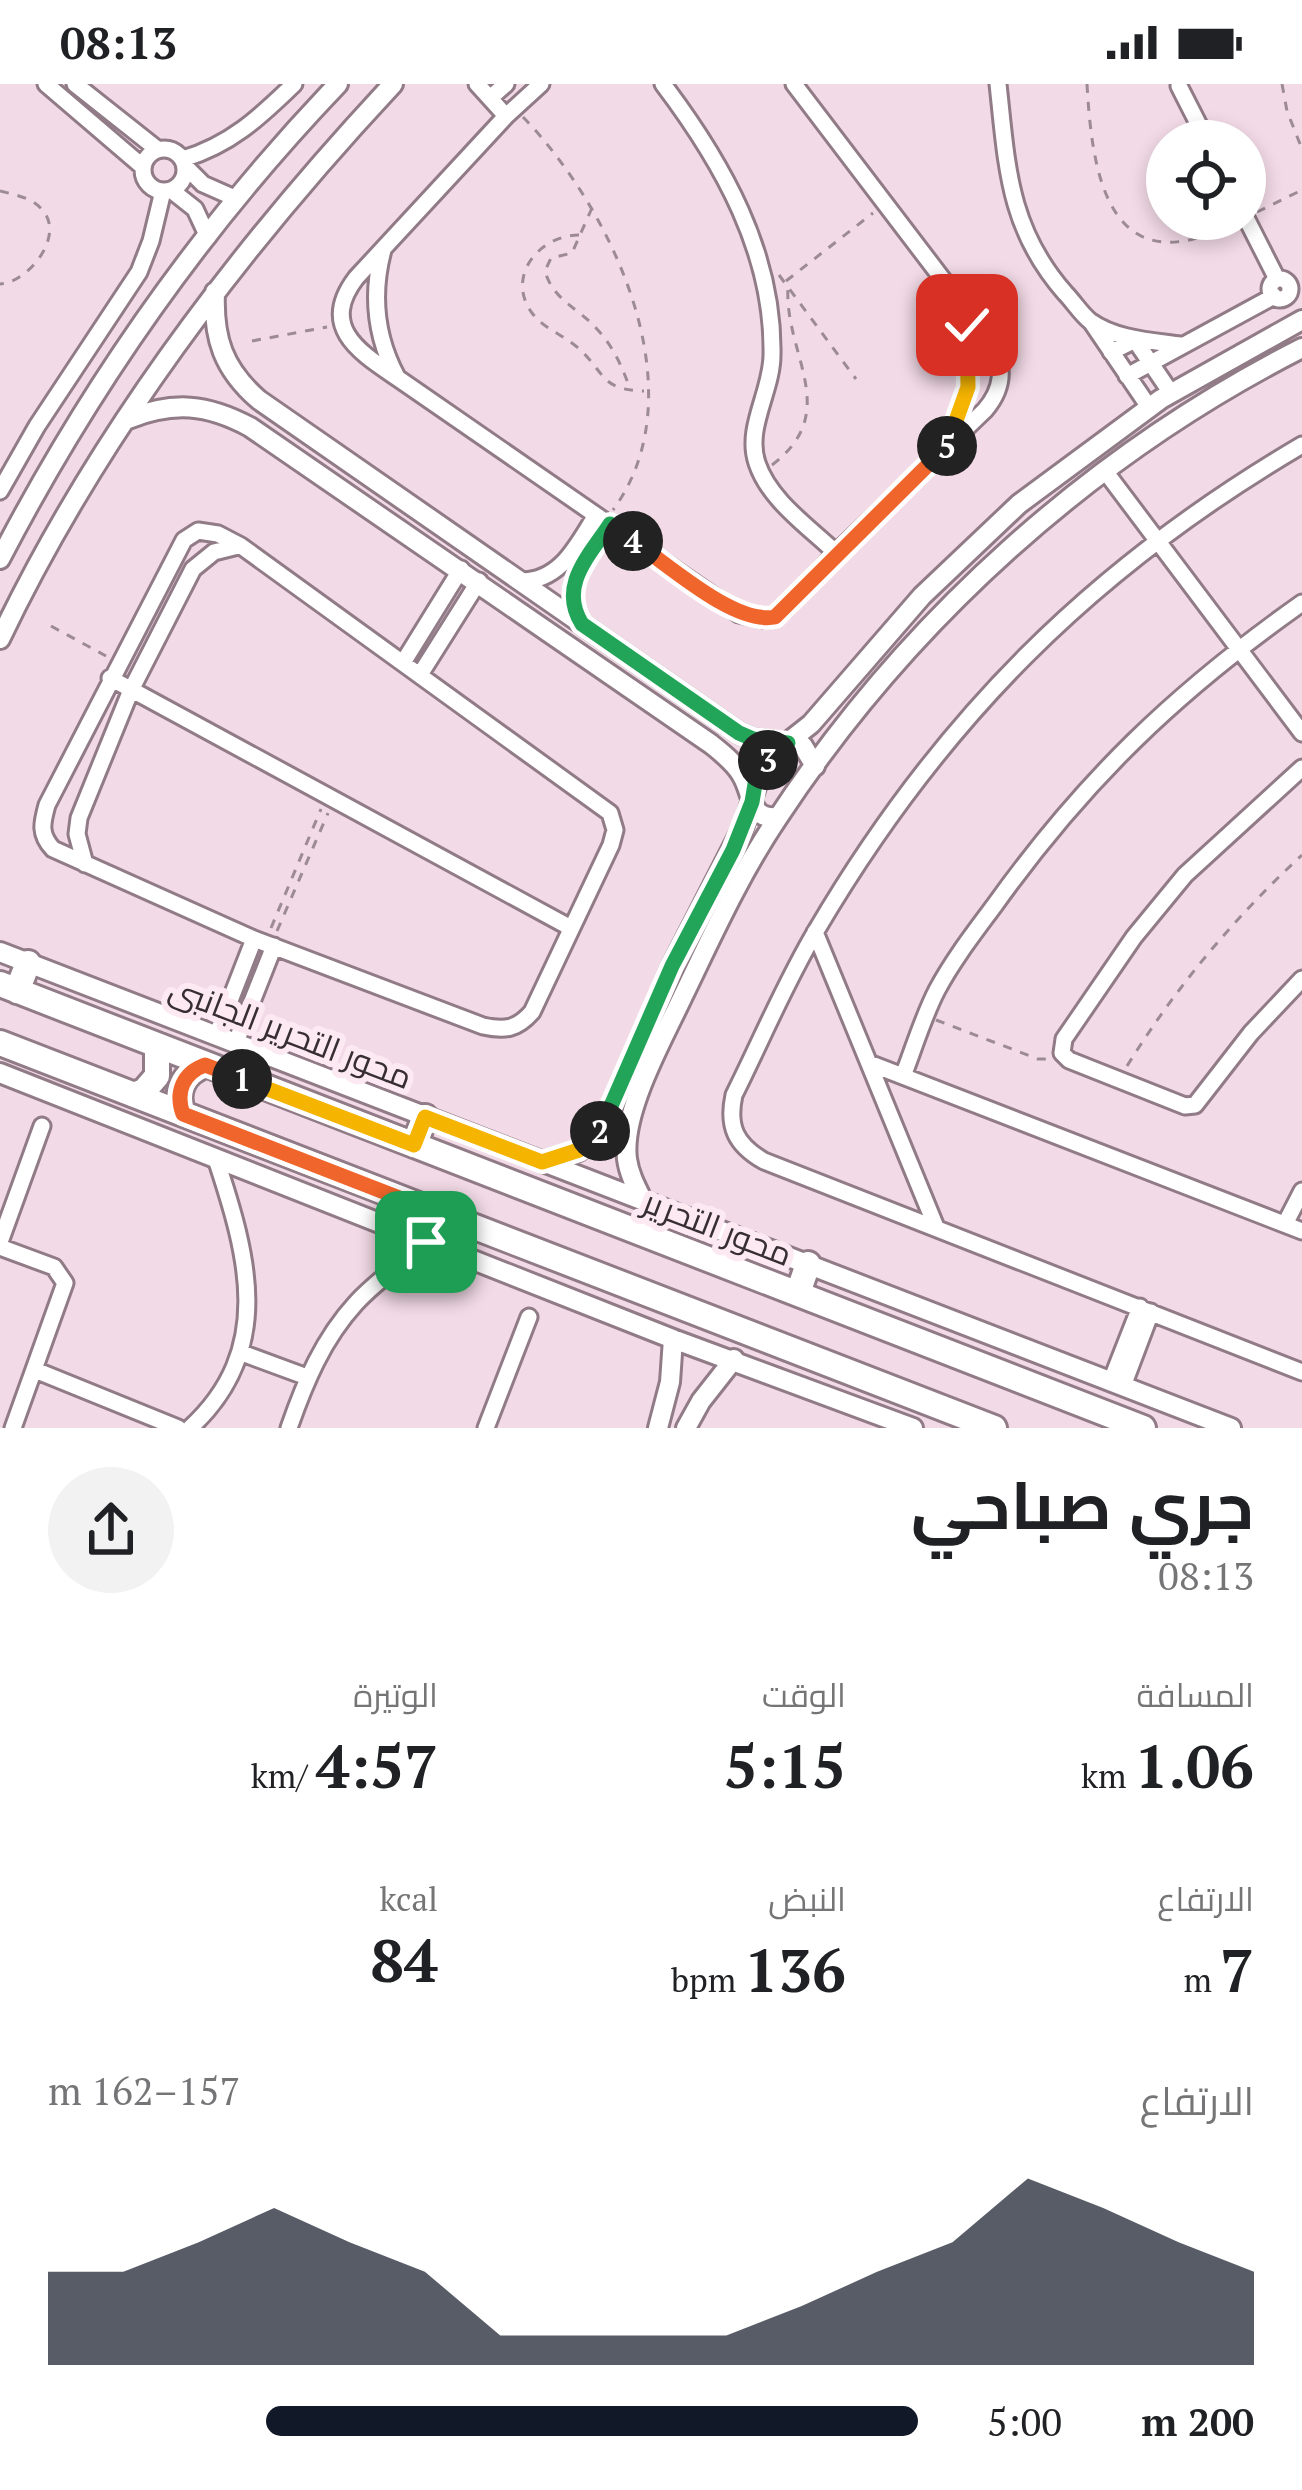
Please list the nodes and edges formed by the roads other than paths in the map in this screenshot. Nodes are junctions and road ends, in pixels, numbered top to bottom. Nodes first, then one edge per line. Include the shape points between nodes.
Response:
1 (46, 84) edge
2 (76, 84) edge
3 (294, 84) edge
4 (338, 84) edge
5 (393, 84) edge
6 (478, 84) edge
7 (508, 84) edge
8 (541, 84) edge
9 (663, 84) edge
10 (794, 84) edge
11 (998, 84) edge
12 (1179, 86) edge
13 (490, 98) junction
14 (515, 107) junction
15 (1196, 120) edge
16 (157, 149) junction
17 (184, 163) junction
18 (143, 167) junction
19 (167, 190) junction
20 (237, 199) junction
21 (208, 237) junction
22 (1258, 240) edge
23 (383, 249) junction
24 (1286, 286) edge
25 (215, 292) junction
26 (961, 303) junction
27 (1302, 320) edge
28 (1090, 321) junction
29 (1135, 340) junction
30 (1180, 345) junction
31 (1302, 348) edge
32 (1111, 352) junction
33 (1150, 362) junction
34 (1126, 376) junction
35 (399, 380) junction
36 (1171, 393) junction
37 (1149, 407) junction
38 (128, 419) junction
39 (1302, 445) edge
40 (946, 447) junction
41 (1105, 471) junction
42 (0, 491) edge
43 (603, 520) junction
44 (1156, 540) junction
45 (241, 546) junction
46 (836, 553) junction
47 (0, 559) edge
48 (173, 559) junction
49 (193, 569) junction
50 (461, 569) junction
51 (479, 581) junction
52 (521, 581) junction
53 (1302, 603) edge
54 (582, 624) junction
55 (0, 640) edge
56 (1238, 648) junction
57 (404, 661) junction
58 (114, 670) junction
59 (421, 673) junction
60 (131, 690) junction
61 (1302, 733) edge
62 (788, 743) junction
63 (815, 766) junction
64 (1302, 768) edge
65 (752, 802) junction
66 (47, 805) junction
67 (778, 817) junction
68 (79, 818) junction
69 (86, 863) junction
70 (571, 928) junction
71 (815, 932) junction
72 (266, 943) junction
73 (0, 952) edge
74 (28, 963) junction
75 (1302, 979) edge
76 (9, 988) edge
77 (226, 1038) junction
78 (0, 1043) edge
79 (157, 1045) junction
80 (869, 1063) junction
81 (205, 1065) junction
82 (0, 1073) edge
83 (903, 1076) junction
84 (134, 1095) junction
85 (614, 1103) junction
86 (633, 1111) junction
87 (183, 1114) junction
88 (425, 1117) junction
89 (42, 1126) dead end
90 (414, 1145) junction
91 (216, 1159) junction
92 (542, 1162) junction
93 (1302, 1191) edge
94 (643, 1201) junction
95 (438, 1213) junction
96 (936, 1228) junction
97 (1294, 1228) edge
98 (426, 1242) junction
99 (0, 1245) edge
100 (808, 1264) junction
101 (798, 1292) junction
102 (1146, 1309) junction
103 (530, 1317) dead end
104 (673, 1339) junction
105 (242, 1353) junction
106 (734, 1360) junction
107 (34, 1370) junction
108 (1302, 1372) edge
109 (308, 1377) junction
110 (1117, 1383) junction
111 (13, 1428) edge
112 (178, 1428) edge
113 (190, 1428) edge
114 (289, 1428) edge
115 (486, 1428) edge
116 (658, 1428) edge
117 (686, 1428) edge
118 (913, 1428) edge
119 (994, 1428) edge
120 (1143, 1428) edge
121 (1231, 1428) edge

1 - 18 street
2 - 16 street
3 - 17 street via 235,138
4 - 20 street
5 - 25 street
6 - 13 street
7 - 13 street
7 - 14 street
8 - 14 street
9 - 46 street via 716,159 759,265 772,358 753,442 760,472
10 - 26 street
11 - 28 street via 1019,222 1042,266
12 - 15 street
13 - 14 street
14 - 23 street
16 - 17 street
16 - 18 street
17 - 19 street via 182,181
17 - 20 street via 203,184
18 - 19 street via 150,185
19 - 21 street via 195,209
19 - 42 street via 139,272
20 - 21 street
21 - 47 street via 81,415
22 - 24 street
23 - 35 street via 375,306
23 - 35 street via 348,289 343,324 359,352
24 - 30 street
25 - 38 street
25 - 52 street via 217,340 238,382
26 - 40 street via 970,366
26 - 40 street via 999,357 1000,386
27 - 36 street
28 - 29 street
28 - 32 street
29 - 30 street
29 - 32 street
29 - 33 street
30 - 33 street
31 - 41 street
32 - 34 street
33 - 34 street
33 - 36 street
34 - 37 street
35 - 43 street
36 - 37 street
37 - 62 street via 976,543
38 - 50 street via 158,407 222,412
38 - 55 street
39 - 44 street
40 - 46 street
41 - 44 street
41 - 63 street via 941,614
43 - 46 street via 751,618 775,617
43 - 52 street via 555,571
43 - 54 street via 573,584
44 - 56 street
44 - 71 street via 996,683 911,787
45 - 48 street via 198,531
45 - 49 street via 214,552
45 - 57 street
48 - 49 street
48 - 58 street
49 - 60 street
50 - 51 street
50 - 57 street
51 - 59 street
51 - 65 street via 711,744 740,771
52 - 54 street
53 - 56 street
54 - 62 street via 739,733
56 - 61 street
56 - 83 street via 1162,710 1037,844 957,957
57 - 59 street
58 - 60 street
58 - 66 street
59 - 70 street via 610,813 611,844
60 - 68 street
60 - 70 street via 329,804
62 - 63 street via 803,746
62 - 65 street via 762,768
63 - 67 street
64 - 75 street via 1185,875 1061,1048 1065,1057 1195,1105
65 - 67 street via 758,814
65 - 85 street
66 - 68 street
66 - 69 street via 44,839
67 - 86 street
68 - 69 street
69 - 72 street
70 - 72 street via 532,1012 502,1030
71 - 80 street
71 - 96 street via 734,1095 734,1135 764,1161
72 - 77 street
73 - 74 street, محور التحرير الجانبى
74 - 76 main road
74 - 77 street, محور التحرير الجانبى
76 - 79 main road, محور التحرير
77 - 88 street, محور التحرير الجانبى
78 - 84 main road
79 - 81 main road, محور التحرير
79 - 84 main road via 158,1076
80 - 83 street
80 - 96 street
81 - 87 main road via 182,1084
81 - 90 main road, محور التحرير
82 - 91 street
83 - 97 street
84 - 87 main road
85 - 86 street
85 - 92 street via 595,1138
86 - 94 street via 626,1157
87 - 95 main road
88 - 90 main road
88 - 92 street, محور التحرير الجانبى
89 - 99 street
90 - 101 main road, محور التحرير
91 - 98 street
91 - 105 street via 244,1255
92 - 94 street, محور التحرير الجانبى
93 - 97 street
94 - 100 street, محور التحرير الجانبى
95 - 98 street
95 - 119 main road
96 - 102 street
98 - 104 street
98 - 109 street via 346,1315
99 - 107 street via 54,1268 64,1283
100 - 101 main road
100 - 110 street, محور التحرير الجانبى
101 - 120 main road, محور التحرير
102 - 108 street
102 - 110 street
103 - 115 street
104 - 106 street
104 - 116 street
105 - 109 street
105 - 113 street via 225,1390
106 - 117 street
106 - 118 street
107 - 111 street
107 - 112 street
109 - 114 street
110 - 121 street, محور التحرير الجانبى

